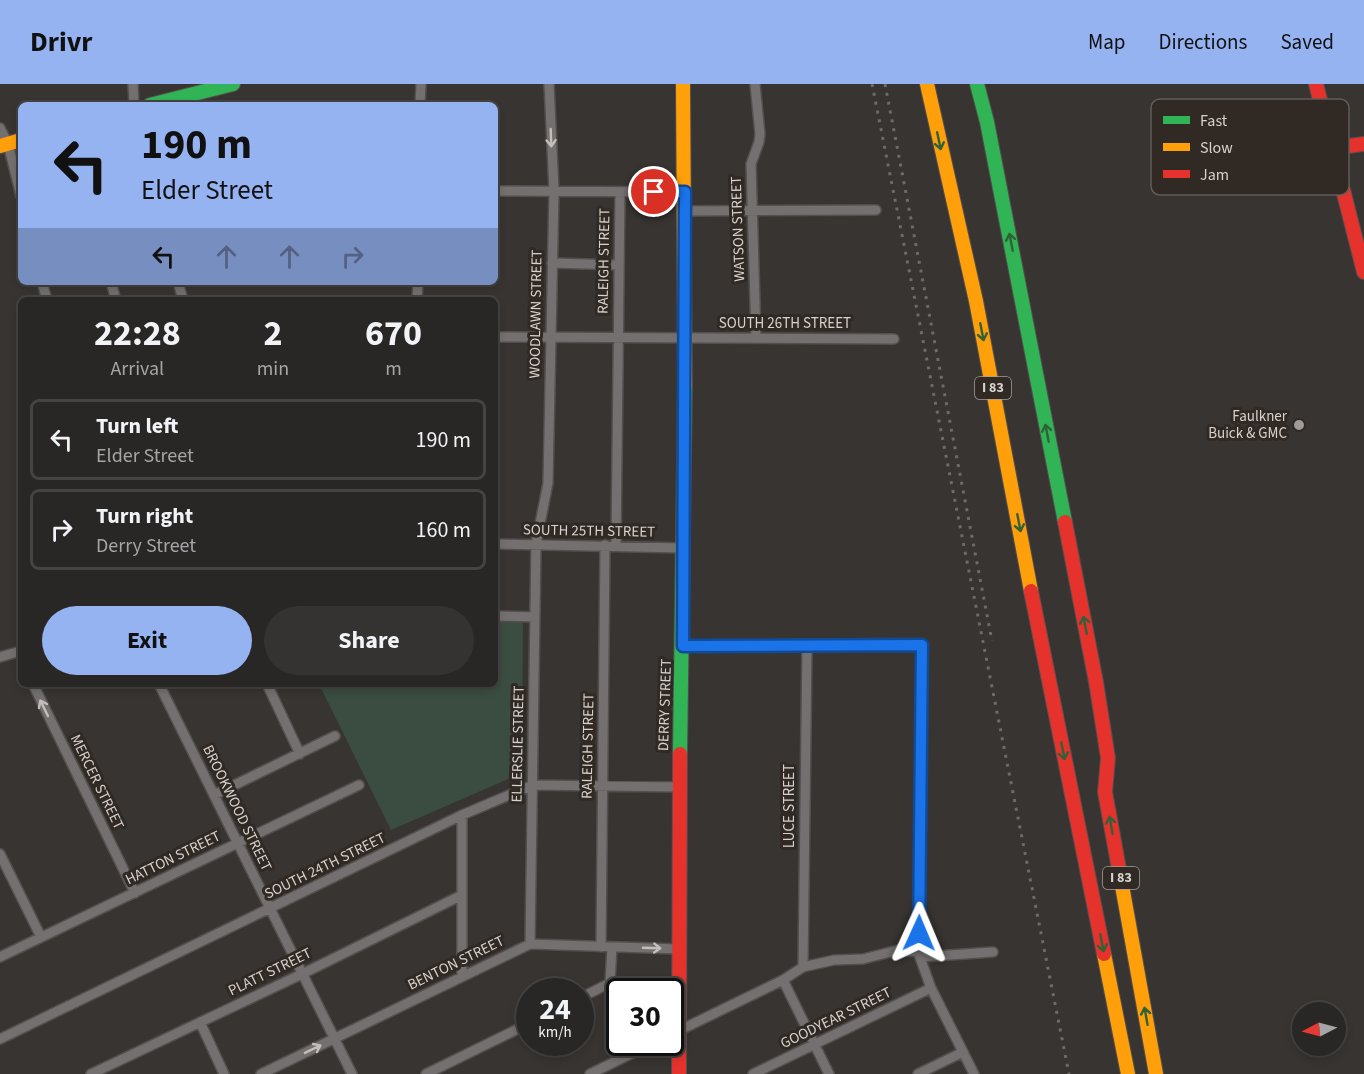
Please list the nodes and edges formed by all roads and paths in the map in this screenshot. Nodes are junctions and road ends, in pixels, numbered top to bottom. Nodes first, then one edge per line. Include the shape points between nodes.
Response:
1 (133, 84) edge
2 (233, 84) edge
3 (421, 84) edge
4 (549, 84) edge
5 (682, 84) edge
6 (755, 84) edge
7 (927, 84) edge
8 (977, 84) edge
9 (1316, 84) edge
10 (212, 86) edge
11 (1320, 99) edge
12 (134, 102) edge
13 (160, 102) edge
14 (420, 102) edge
15 (0, 128) edge
16 (10, 143) edge
17 (1364, 144) edge
18 (1349, 146) edge
19 (18, 182) edge
20 (498, 191) edge
21 (554, 191) junction
22 (620, 192) junction
23 (685, 192) junction
24 (1344, 195) edge
25 (876, 210) dead end
26 (685, 211) junction
27 (752, 211) junction
28 (552, 263) junction
29 (619, 265) junction
30 (1364, 272) edge
31 (498, 337) edge
32 (685, 337) junction
33 (551, 338) junction
34 (618, 338) junction
35 (756, 338) junction
36 (894, 339) dead end
37 (498, 544) edge
38 (536, 544) junction
39 (605, 545) junction
40 (616, 546) junction
41 (683, 548) junction
42 (498, 616) edge
43 (535, 617) junction
44 (683, 646) junction
45 (807, 646) junction
46 (18, 654) edge
47 (0, 657) edge
48 (34, 687) edge
49 (160, 687) edge
50 (268, 687) edge
51 (335, 736) dead end
52 (300, 754) junction
53 (533, 784) junction
54 (359, 785) dead end
55 (603, 786) junction
56 (679, 787) junction
57 (214, 795) junction
58 (462, 815) junction
59 (238, 843) junction
60 (0, 854) edge
61 (135, 892) junction
62 (460, 896) junction
63 (270, 909) junction
64 (41, 937) junction
65 (530, 944) junction
66 (601, 947) junction
67 (612, 947) junction
68 (678, 949) junction
69 (993, 952) dead end
70 (919, 954) junction
71 (0, 957) edge
72 (804, 967) junction
73 (302, 974) junction
74 (462, 977) junction
75 (677, 978) edge
76 (783, 980) junction
77 (931, 988) junction
78 (594, 991) edge
79 (200, 1022) junction
80 (684, 1028) edge
81 (516, 1030) edge
82 (0, 1039) edge
83 (334, 1039) junction
84 (814, 1044) junction
85 (963, 1052) junction
86 (627, 1056) edge
87 (677, 1056) edge
88 (267, 1073) edge
89 (680, 1073) edge
90 (91, 1074) edge
91 (224, 1074) edge
92 (352, 1074) edge
93 (426, 1074) edge
94 (590, 1074) edge
95 (753, 1074) edge
96 (829, 1074) edge
97 (918, 1074) edge
98 (974, 1074) edge
99 (1128, 1074) edge
100 (1156, 1074) edge

1 - 12 street
2 - 10 main road
3 - 14 street
4 -> 21 street, WOODLAWN STREET
5 - 23 main road, DERRY STREET
6 - 27 street, WATSON STREET via 760,134 751,164
7 -> 99 main road, I 83 via 976,301
100 -> 8 main road, I 83 via 1105,792 1108,758 1096,682
9 - 11 main road
10 - 13 main road
15 - 16 street
16 - 19 street
17 - 18 main road
20 - 21 street
21 - 22 street
21 - 28 street, WOODLAWN STREET
22 - 23 street
22 - 29 street, RALEIGH STREET
23 - 26 main road, DERRY STREET
24 - 30 main road
25 - 27 street
26 - 27 street
26 - 32 main road, DERRY STREET
27 - 35 street, WATSON STREET
28 - 29 street
28 - 33 street, WOODLAWN STREET
29 - 34 street, RALEIGH STREET
31 - 33 street, SOUTH 26TH STREET
32 - 34 street, SOUTH 26TH STREET
32 - 35 street, SOUTH 26TH STREET
32 - 41 main road, DERRY STREET
33 - 34 street, SOUTH 26TH STREET
33 - 38 street, WOODLAWN STREET via 548,483
34 - 40 street, RALEIGH STREET
35 - 36 street, SOUTH 26TH STREET
37 - 38 street, SOUTH 25TH STREET
38 - 39 street, SOUTH 25TH STREET
38 - 43 street, ELLERSLIE STREET
39 - 40 street, SOUTH 25TH STREET
39 - 55 street, RALEIGH STREET
40 - 41 street, SOUTH 25TH STREET
41 - 44 main road, DERRY STREET
42 - 43 street
43 - 53 street, ELLERSLIE STREET
44 - 45 street
44 - 56 main road, DERRY STREET
45 - 70 street via 922,645
45 - 72 street, LUCE STREET
46 - 47 street
61 -> 48 street, MERCER STREET
49 - 57 street, BROOKWOOD STREET
50 - 52 street
51 - 52 street
52 - 57 street
53 - 55 street, SOUTH 24TH STREET
53 - 58 street, SOUTH 24TH STREET
53 - 65 street, ELLERSLIE STREET
54 - 59 street, HATTON STREET
55 - 56 street, SOUTH 24TH STREET
55 - 66 street, RALEIGH STREET
56 - 68 main road, DERRY STREET
57 - 59 street, BROOKWOOD STREET
58 - 62 street
58 - 63 street, SOUTH 24TH STREET
59 - 61 street, HATTON STREET
59 - 63 street, BROOKWOOD STREET
60 - 64 street
61 - 64 street, HATTON STREET
62 - 73 street, PLATT STREET
62 - 74 street
63 - 73 street, BROOKWOOD STREET
63 - 82 street, SOUTH 24TH STREET
64 - 71 street, HATTON STREET
65 - 66 street, BENTON STREET
65 - 74 street, BENTON STREET
66 - 67 street, BENTON STREET
67 -> 68 street, BENTON STREET
67 - 78 street via 610,983
68 - 75 main road, DERRY STREET
69 - 70 street
70 - 72 street via 898,950
70 - 77 street
72 - 76 street
73 - 79 street, PLATT STREET
73 - 83 street, BROOKWOOD STREET
74 - 83 street, BENTON STREET
76 - 80 street
76 - 84 street
77 - 84 street, GOODYEAR STREET
77 - 85 street
79 - 90 street, PLATT STREET
79 - 91 street
81 - 93 street
88 -> 83 street, BENTON STREET
83 - 92 street, BROOKWOOD STREET
84 - 95 street, GOODYEAR STREET
84 - 96 street
85 - 97 street
85 - 98 street
86 - 94 street
87 - 89 main road, DERRY STREET

